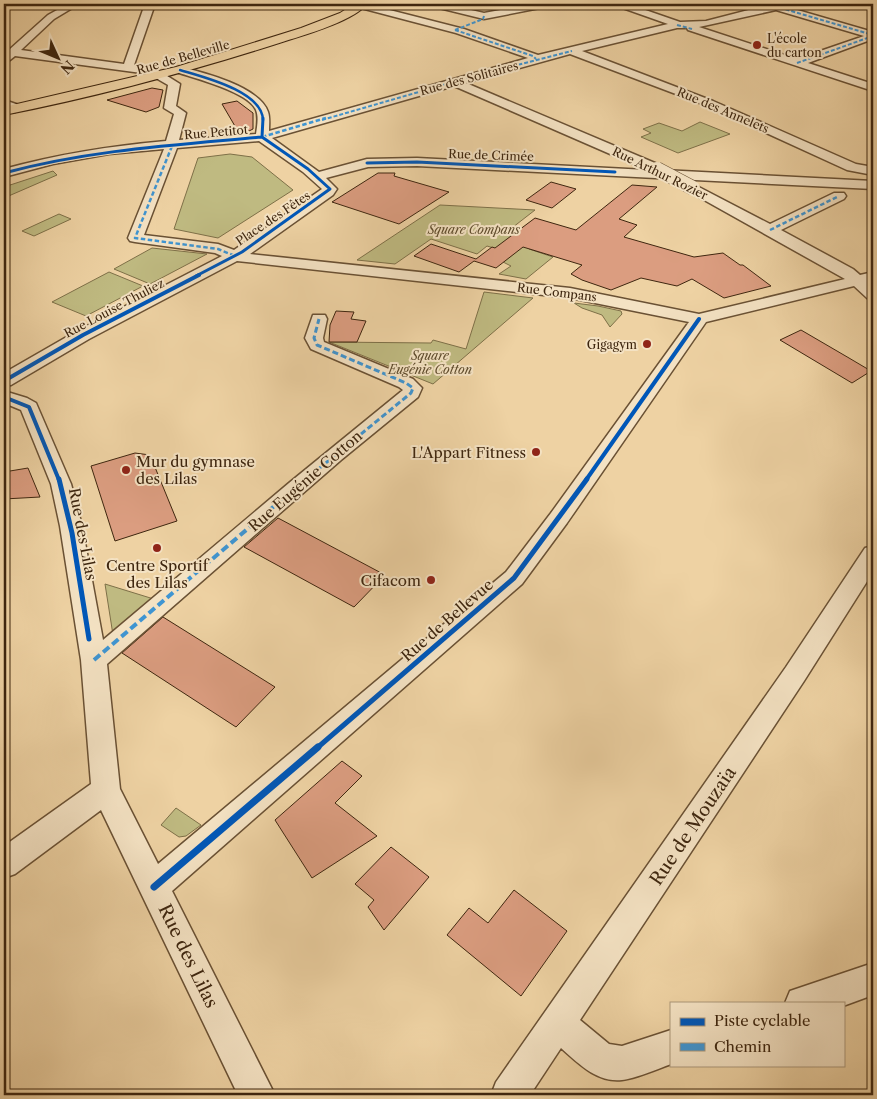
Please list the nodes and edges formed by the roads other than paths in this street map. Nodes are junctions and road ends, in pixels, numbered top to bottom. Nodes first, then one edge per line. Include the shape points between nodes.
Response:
1 (74, 4) edge
2 (150, 4) edge
3 (360, 4) edge
4 (434, 4) edge
5 (545, 4) edge
6 (620, 4) edge
7 (787, 4) edge
8 (448, 5) edge
9 (774, 6) junction
10 (484, 16) junction
11 (677, 24) junction
12 (696, 27) junction
13 (455, 30) junction
14 (873, 36) edge
15 (572, 51) junction
16 (6, 55) edge
17 (536, 59) junction
18 (797, 63) junction
19 (128, 68) junction
20 (180, 70) junction
21 (159, 75) junction
22 (455, 82) junction
23 (873, 88) edge
24 (8, 108) edge
25 (262, 138) junction
26 (172, 146) junction
27 (873, 171) edge
28 (4, 173) edge
29 (316, 177) junction
30 (873, 185) edge
31 (839, 196) dead end
32 (770, 230) junction
33 (235, 256) junction
34 (873, 277) edge
35 (856, 280) junction
36 (873, 295) edge
37 (319, 319) dead end
38 (699, 319) junction
39 (4, 380) edge
40 (4, 397) edge
41 (873, 554) edge
42 (94, 660) junction
43 (106, 790) junction
44 (4, 864) edge
45 (154, 887) junction
46 (873, 979) edge
47 (805, 1002) edge
48 (558, 1024) junction
49 (670, 1047) edge
50 (257, 1095) edge
51 (510, 1095) edge

1 - 16 street via 51,17
2 - 19 street
3 - 13 street
3 - 20 main road, Rue de Belleville via 305,31
4 - 8 street
5 - 10 street
6 - 11 street
7 - 9 street
8 - 10 street
9 - 12 street
9 - 14 street
10 - 13 street
11 - 12 street
11 - 15 street, Rue des Solitaires
12 - 18 street
13 - 17 street
14 - 18 street
15 - 17 street, Rue des Solitaires
15 - 27 street, Rue des Annelets via 709,102 852,167
16 - 19 street
17 - 22 street, Rue des Solitaires
18 - 23 street
19 - 21 street
20 - 21 main road, Rue de Belleville
20 - 25 street via 218,82 256,102 262,111
21 - 24 main road, Rue de Belleville
21 - 26 street via 174,84 170,108 180,113
22 - 25 street, Rue des Solitaires
22 - 32 street, Rue Arthur Rozier, bridge via 657,169
25 - 26 street, Rue Petitot
25 - 29 street
26 - 28 street, Rue Petitot via 109,150
26 - 33 street, Rue Compans via 135,238 218,248
29 - 30 street, Rue de Crimée via 367,163 386,162
29 - 33 street, Place des Fêtes via 330,189 328,192
31 - 32 street
32 - 35 street, Rue Arthur Rozier
33 - 38 street, Rue Compans via 570,293
33 - 39 street, Rue Louise Thuliez
34 - 35 street, Rue Compans
35 - 36 street, Rue Arthur Rozier
35 - 38 street, Rue Compans
37 - 42 street, Rue Eugénie Cotton via 314,338 317,346 406,383 413,388 411,393 358,434 215,560
38 - 45 street, Rue de Bellevue via 514,578
40 - 42 street, Rue des Lilas via 29,407 61,484
41 - 48 street, Rue de Mouzaïa
42 - 43 street, Rue des Lilas
43 - 44 street
43 - 45 street, Rue des Lilas
45 - 50 street, Rue des Lilas
46 - 47 street
48 - 49 street via 602,1060 622,1063
48 - 51 street, Rue de Mouzaïa

